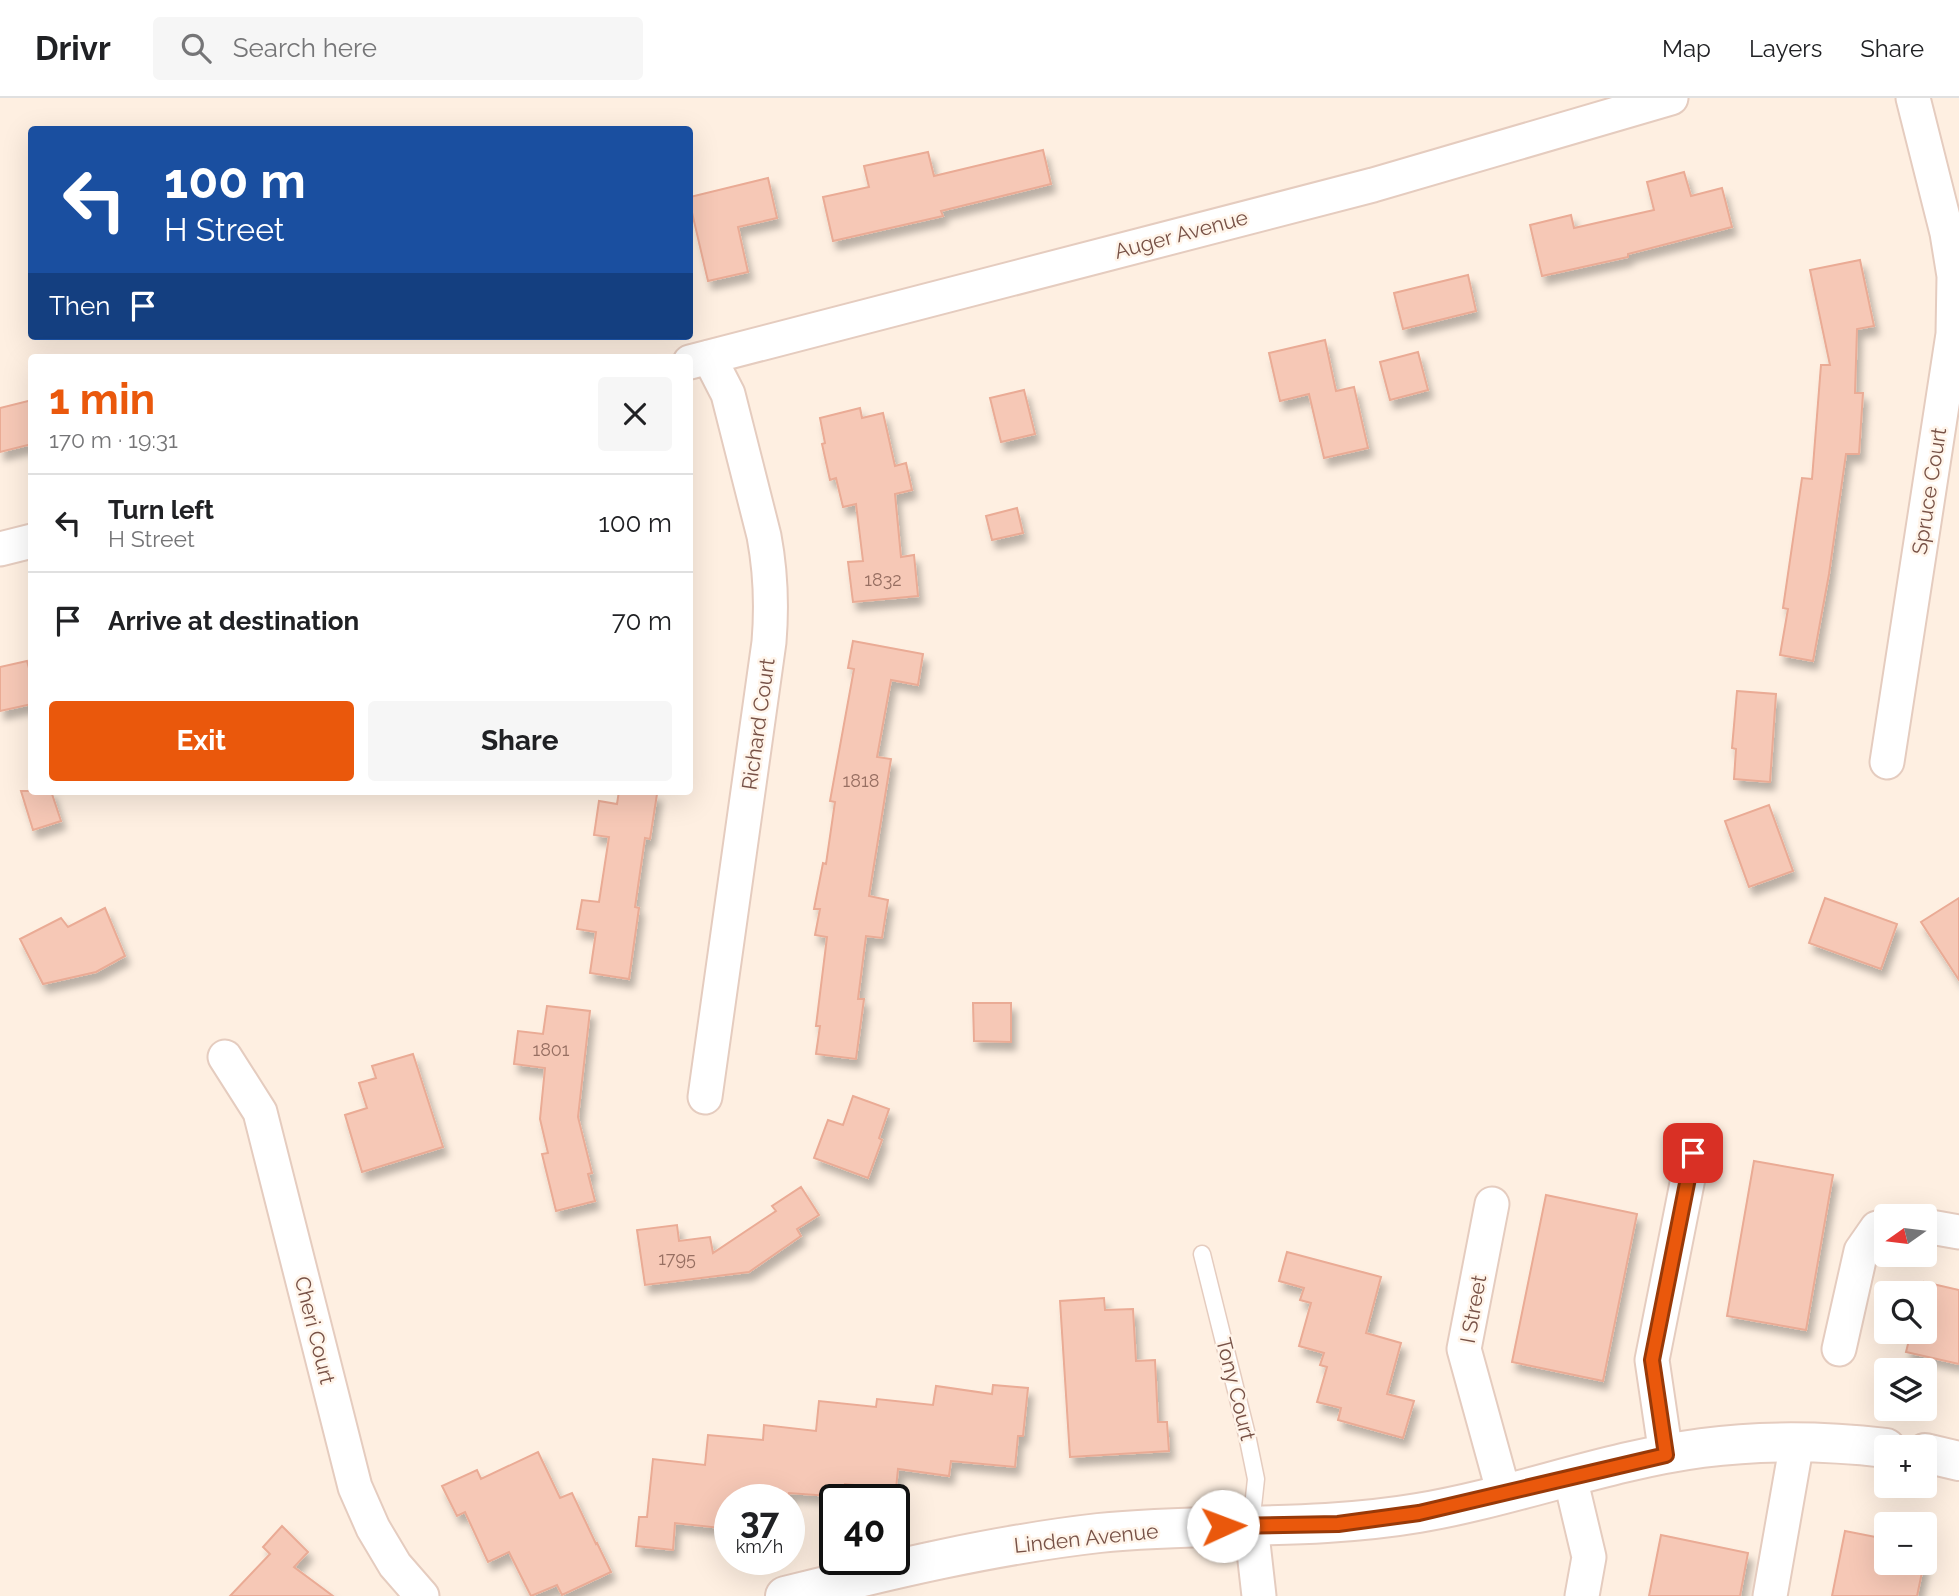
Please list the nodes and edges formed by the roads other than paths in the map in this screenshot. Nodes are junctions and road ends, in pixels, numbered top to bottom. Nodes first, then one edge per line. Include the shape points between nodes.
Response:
1 (1671, 98) edge
2 (1913, 98) edge
3 (699, 359) edge
4 (28, 542) edge
5 (0, 549) edge
6 (1887, 762) dead end
7 (225, 1057) dead end
8 (705, 1097) dead end
9 (1693, 1153) dead end
10 (1492, 1204) dead end
11 (1937, 1228) edge
12 (1959, 1231) edge
13 (1874, 1232) edge
14 (1202, 1254) dead end
15 (1839, 1349) dead end
16 (1797, 1442) junction
17 (1874, 1447) edge
18 (1666, 1455) junction
19 (1937, 1456) edge
20 (1959, 1461) edge
21 (1570, 1477) junction
22 (1504, 1494) junction
23 (1251, 1525) junction
24 (793, 1595) edge
25 (422, 1596) edge
26 (1259, 1596) edge
27 (1582, 1596) edge
28 (1770, 1596) edge

1 - 3 street, Auger Avenue via 1373,185
2 - 6 street, Spruce Court via 1947,233 1954,276 1953,334
3 - 8 street, Richard Court via 728,394 764,536 772,603
4 - 5 street
7 - 25 street, Cheri Court via 260,1112 355,1487 395,1565
9 - 18 street via 1652,1360
10 - 22 street, I Street via 1464,1349
11 - 12 street
13 - 15 street via 1861,1251
14 - 23 lane, Tony Court via 1256,1479
16 - 17 street, Linden Avenue
16 - 18 street, Linden Avenue
16 - 28 street
18 - 21 street, Linden Avenue
19 - 20 street
21 - 22 street, Linden Avenue
21 - 27 street via 1589,1557
22 - 23 street, Linden Avenue via 1419,1513 1338,1524
23 - 24 street, Linden Avenue via 1099,1533 1004,1546
23 - 26 street

